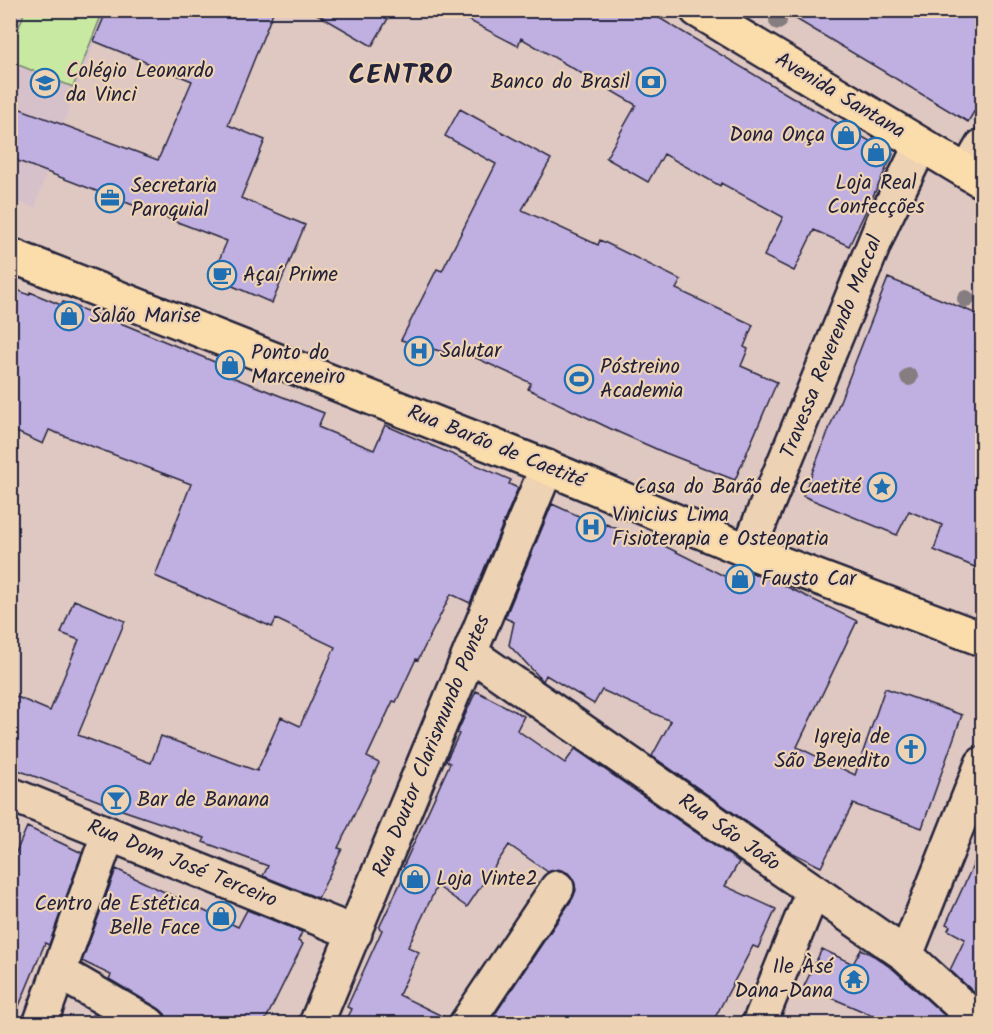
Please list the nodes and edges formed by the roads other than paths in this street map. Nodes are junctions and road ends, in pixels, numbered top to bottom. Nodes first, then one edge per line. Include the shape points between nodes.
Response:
1 (698, 10) edge
2 (921, 145) junction
3 (977, 166) edge
4 (10, 255) edge
5 (547, 467) junction
6 (748, 550) junction
7 (982, 639) edge
8 (470, 654) junction
9 (982, 764) edge
10 (10, 794) edge
11 (108, 835) junction
12 (558, 888) dead end
13 (813, 891) junction
14 (355, 933) junction
15 (906, 955) junction
16 (59, 972) junction
17 (40, 1023) edge
18 (149, 1023) edge
19 (316, 1023) edge
20 (466, 1023) edge
21 (759, 1023) edge
22 (981, 1023) edge

1 - 2 main road, Avenida Santana
2 - 3 main road, Avenida Santana
2 - 6 street, Travessa Reverendo Maccal via 883,222
4 - 5 main road, Rua Barão de Caetité
5 - 6 main road, Rua Barão de Caetité
5 - 8 street, Rua Doutor Clarismundo Pontes
6 - 7 main road, Rua Barão de Caetité
8 - 13 street, Rua São João
8 - 14 street, Rua Doutor Clarismundo Pontes
9 - 15 street
10 - 11 street, Rua Dom José Terceiro
11 - 14 street, Rua Dom José Terceiro
11 - 16 street
12 - 20 street
13 - 15 street, Rua São João
13 - 21 street
14 - 19 street, Rua Doutor Clarismundo Pontes
15 - 22 street, Rua São João
16 - 17 street
16 - 18 street

